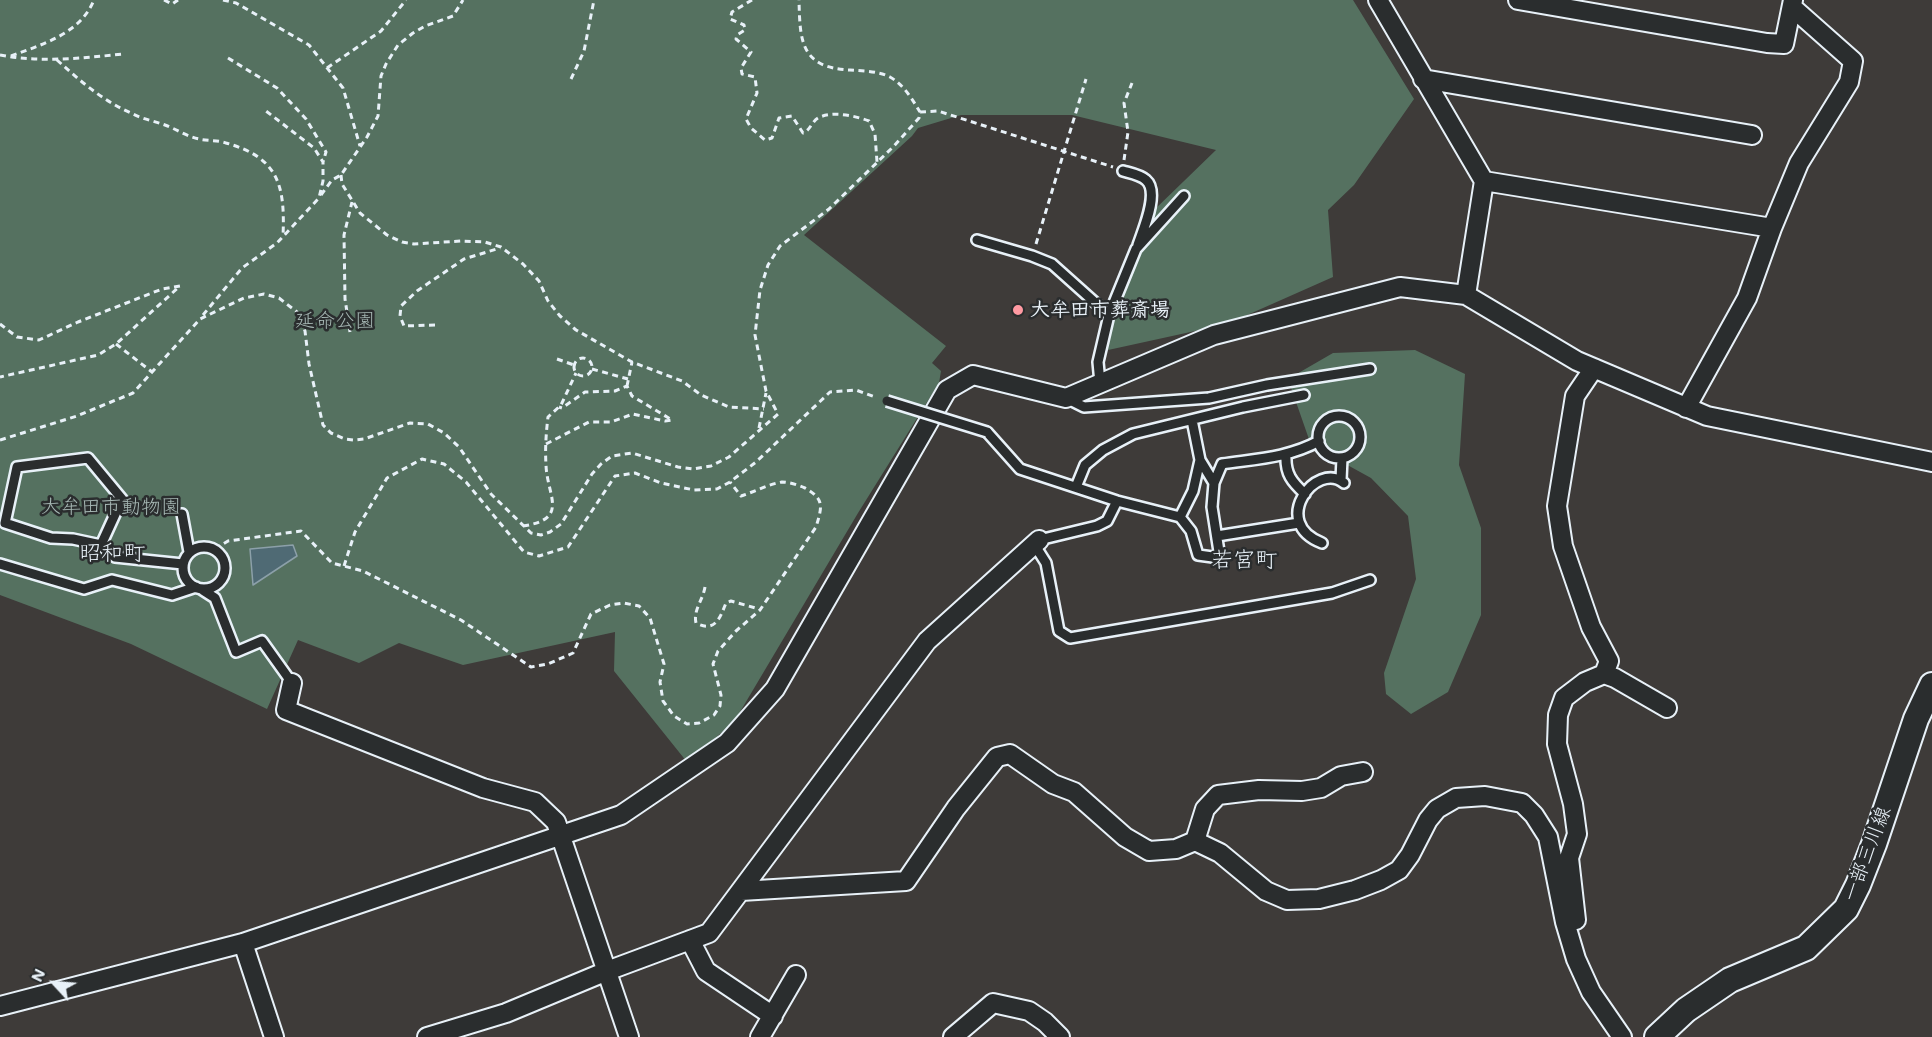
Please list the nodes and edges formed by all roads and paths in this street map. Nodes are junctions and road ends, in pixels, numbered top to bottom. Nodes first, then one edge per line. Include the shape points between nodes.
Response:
1 (94, 0) edge
2 (164, 0) edge
3 (178, 0) edge
4 (223, 0) edge
5 (406, 0) edge
6 (463, 0) edge
7 (594, 0) edge
8 (752, 0) edge
9 (799, 0) edge
10 (1518, 0) edge
11 (1381, 2) edge
12 (1789, 2) edge
13 (124, 54) dead end
14 (0, 55) edge
15 (10, 57) junction
16 (228, 58) dead end
17 (57, 60) junction
18 (327, 68) junction
19 (571, 79) dead end
20 (1423, 79) junction
21 (1086, 80) dead end
22 (1132, 83) dead end
23 (266, 111) dead end
24 (920, 112) junction
25 (1752, 135) dead end
26 (360, 146) junction
27 (1065, 152) junction
28 (323, 162) junction
29 (877, 162) junction
30 (1123, 171) junction
31 (340, 175) junction
32 (1484, 181) junction
33 (1184, 196) dead end
34 (319, 198) junction
35 (352, 202) junction
36 (1772, 228) junction
37 (283, 237) junction
38 (977, 240) dead end
39 (501, 248) junction
40 (1136, 249) junction
41 (1032, 256) junction
42 (1466, 295) junction
43 (1109, 315) junction
44 (201, 318) junction
45 (0, 324) edge
46 (435, 326) dead end
47 (350, 332) dead end
48 (116, 344) junction
49 (557, 359) dead end
50 (632, 362) junction
51 (574, 364) junction
52 (1594, 368) junction
53 (592, 369) junction
54 (1370, 369) dead end
55 (152, 372) junction
56 (576, 372) junction
57 (0, 377) edge
58 (628, 379) junction
59 (1100, 383) junction
60 (627, 386) junction
61 (766, 391) junction
62 (1304, 395) dead end
63 (1066, 398) junction
64 (887, 401) joint
65 (559, 407) junction
66 (1686, 408) junction
67 (764, 409) junction
68 (1192, 420) junction
69 (758, 430) junction
70 (0, 440) edge
71 (1319, 441) junction
72 (546, 444) junction
73 (1286, 455) junction
74 (1342, 458) junction
75 (1200, 460) junction
76 (1932, 462) edge
77 (730, 482) junction
78 (1214, 483) junction
79 (1076, 487) junction
80 (1305, 494) junction
81 (1117, 501) junction
82 (182, 514) dead end
83 (1180, 517) junction
84 (1299, 523) junction
85 (523, 526) junction
86 (1217, 536) junction
87 (1036, 542) junction
88 (1322, 543) dead end
89 (101, 545) junction
90 (215, 549) junction
91 (189, 552) junction
92 (0, 564) edge
93 (183, 564) junction
94 (344, 566) junction
95 (1370, 580) dead end
96 (198, 588) junction
97 (705, 588) dead end
98 (760, 610) junction
99 (1604, 674) junction
100 (292, 683) joint
101 (1932, 685) edge
102 (1667, 708) dead end
103 (1363, 772) dead end
104 (560, 836) junction
105 (1196, 841) junction
106 (741, 891) junction
107 (690, 940) junction
108 (243, 943) junction
109 (607, 971) junction
110 (1582, 974) junction
111 (796, 975) dead end
112 (0, 1006) edge
113 (772, 1016) junction
114 (274, 1037) edge
115 (427, 1037) edge
116 (629, 1037) edge
117 (760, 1037) edge
118 (953, 1037) edge
119 (1060, 1037) edge
120 (1622, 1037) edge
121 (1657, 1037) edge

1 - 15 path via 77,25 58,38
2 - 3 path via 172,4
4 - 18 path via 236,3 309,45
5 - 18 path via 381,31
6 - 26 path via 453,16 425,26 398,45 381,76 378,116
7 - 19 path via 584,51
8 - 29 path via 732,12 730,19 744,25 745,30 736,39 751,52 741,68 742,74 755,77 757,93 746,119 751,128 765,140 772,138 779,118 792,116 803,133 820,117 858,117 869,121 875,134
9 - 24 path via 800,36 804,48 815,59 835,69 880,73 892,78
10 - 12 street via 1767,44 1784,44
11 - 20 street
12 - 36 street via 1853,61 1849,82 1799,163
13 - 17 path
14 - 15 path
15 - 17 path
16 - 28 path via 278,88 306,119 326,152
17 - 37 path via 87,87 131,113 198,139 225,142 254,153 272,169 280,187
18 - 26 path via 343,88
20 - 25 street
20 - 32 street
21 - 27 path
22 - 30 path via 1124,103 1128,132
23 - 28 path via 314,148
24 - 27 path via 938,111
24 - 29 path via 919,118
26 - 31 path
27 - 30 path
27 - 41 path
28 - 34 path
29 - 61 path via 829,209 780,246 768,265 760,290 755,335
30 - 40 lane via 1146,179 1152,190
31 - 34 path
31 - 35 path
32 - 36 street
32 - 42 street
33 - 40 lane
34 - 37 path
35 - 39 path via 387,235 402,242 485,242
35 - 47 path via 344,235
36 - 66 street via 1747,298
37 - 44 path via 242,268
38 - 41 lane
39 - 46 path via 464,259 401,306 404,326
39 - 50 path via 539,281 548,301 576,330
40 - 43 lane
41 - 43 lane via 1060,270
42 - 52 street
42 - 59 street via 1400,287 1214,335
43 - 59 lane via 1098,362
44 - 55 path
44 - 85 path via 243,298 264,294 279,298 297,312 305,330 323,425 331,434 364,439 410,423 428,424 459,447 491,494
45 - 48 path via 17,338 39,340 162,289 180,286
48 - 55 path
48 - 57 path via 98,355
49 - 51 path
50 - 58 path
50 - 67 path via 682,381 701,395 729,407
51 - 53 path via 584,357 590,360
51 - 56 path
52 - 66 street
52 - 99 street via 1575,396 1557,506 1563,546 1591,627 1609,661
53 - 56 path via 584,376
53 - 58 path
54 - 63 lane via 1209,398 1084,407
55 - 70 path via 133,393 77,416
56 - 65 path
58 - 60 path
59 - 63 street
60 - 65 path via 615,391 585,392
60 - 72 path via 632,396 672,420 633,414 611,422 589,422
61 - 67 path
61 - 69 path via 778,414
62 - 68 lane
63 - 104 street via 973,375 947,390 775,689 727,743 621,816
64 - 77 path via 856,390 830,392
64 - 79 lane, bridge via 987,432 1020,469
65 - 72 path via 548,417
66 - 76 street via 1707,416
67 - 69 path
68 - 75 lane
68 - 79 lane via 1133,434 1103,450 1085,465
69 - 85 path via 729,457 711,466 678,467 632,453 612,456 592,474 561,524 541,535
71 - 73 lane
71 - 74 lane via 1326,453
71 - 74 lane via 1320,429 1329,419 1342,417 1354,422 1360,441 1353,453
72 - 85 path via 554,505 546,519
73 - 78 lane via 1222,464
73 - 80 lane via 1290,481
74 - 80 lane via 1343,482 1322,479
75 - 78 lane
75 - 83 lane via 1194,491
77 - 94 path via 717,489 694,490 635,473 615,476 568,547 539,556 524,552 466,482 444,464 422,459 387,478 355,532
77 - 98 path via 741,496 782,482 798,485 821,501 816,527
78 - 86 lane via 1212,507
79 - 81 lane
80 - 84 lane via 1297,515
81 - 83 lane
81 - 87 lane via 1107,520 1097,526
82 - 91 lane
83 - 86 lane via 1191,531 1198,555 1220,558
84 - 86 lane
84 - 88 lane via 1309,538
87 - 95 lane via 1046,563 1059,631 1070,638 1332,593
87 - 106 street via 927,641
89 - 89 lane via 51,538 5,523 17,467 88,458 122,499
89 - 93 lane via 115,557
90 - 91 lane via 202,546
90 - 94 path via 228,541 301,531 332,563
90 - 96 lane via 224,560 225,573 217,585
91 - 93 lane
92 - 96 lane via 84,589 112,580 172,595
93 - 96 lane via 185,578
94 - 98 path via 363,571 461,620 531,667 573,652 591,614 610,605 639,606 650,618 664,664 660,682 663,701 674,716 687,724 714,715 720,706 713,664 718,651
96 - 100 lane via 215,598 236,652 262,640
97 - 98 path via 695,616 696,623 704,627 714,626 726,603 731,601
99 - 102 street
99 - 110 street via 1564,698 1558,715 1557,744 1577,834 1569,858 1575,917 1586,960
100 - 104 street via 286,710 483,788 535,802 556,822
101 - 121 main road, 一部三川線 via 1846,909 1806,948 1730,980 1686,1010
103 - 105 street via 1341,776 1322,788 1218,795 1205,809
104 - 108 street
104 - 109 street
105 - 106 street via 1176,849 1149,850 1125,837 1074,792 1053,784 1010,754 997,757 906,881
105 - 110 street via 1220,853 1266,891 1287,900 1319,899 1355,890 1398,870 1428,820 1437,809 1456,798 1485,796 1522,803 1548,837 1565,922
106 - 107 street via 709,933
107 - 109 street
107 - 113 street via 706,971
108 - 112 street
108 - 114 street
109 - 115 street via 506,1013
109 - 116 street
110 - 120 street
111 - 113 street
113 - 117 street
118 - 119 street via 993,1003 1029,1011

